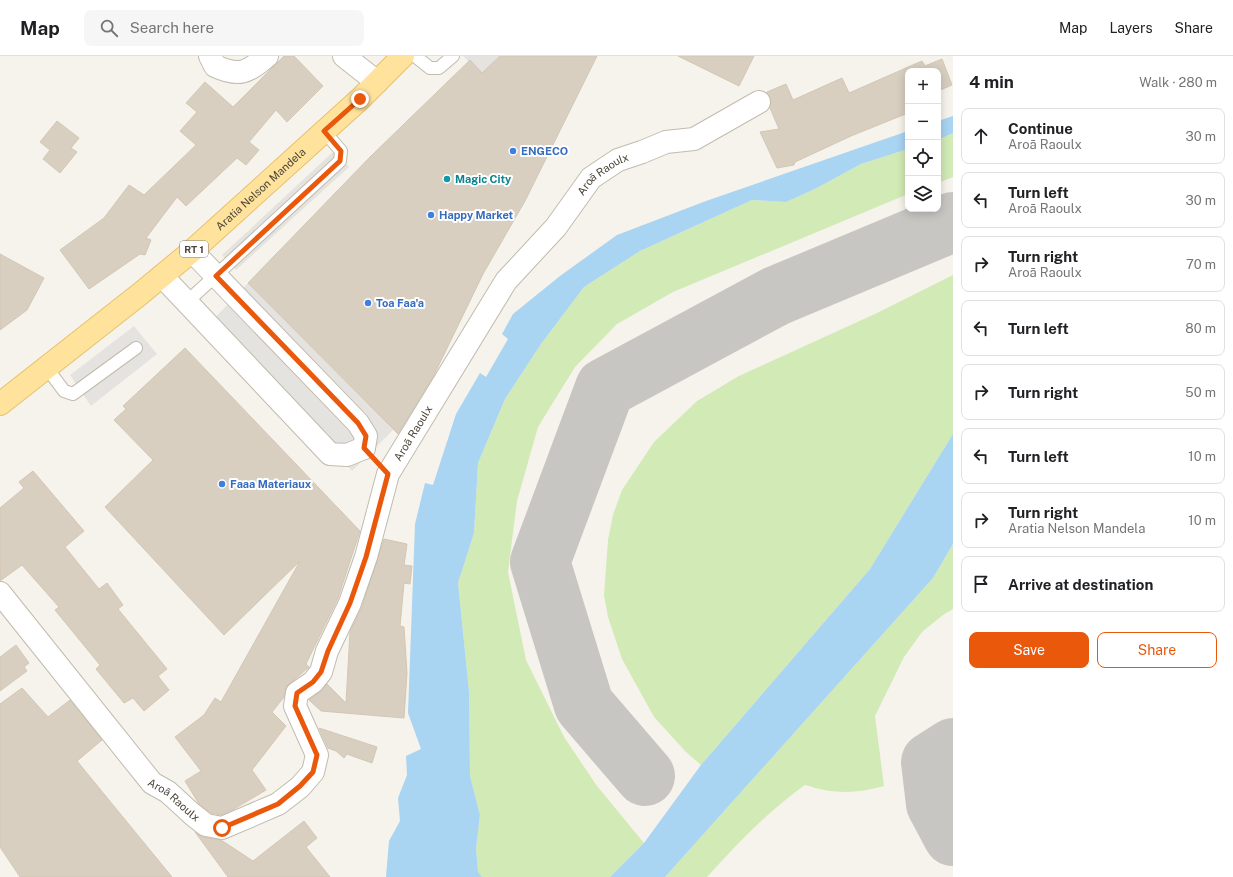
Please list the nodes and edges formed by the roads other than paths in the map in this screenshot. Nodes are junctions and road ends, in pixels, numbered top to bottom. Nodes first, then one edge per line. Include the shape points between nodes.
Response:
1 (210, 56) edge
2 (267, 56) edge
3 (344, 56) edge
4 (403, 56) edge
5 (414, 56) edge
6 (453, 56) edge
7 (377, 82) junction
8 (759, 102) dead end
9 (324, 131) junction
10 (192, 251) junction
11 (162, 276) junction
12 (216, 276) junction
13 (188, 301) junction
14 (136, 348) dead end
15 (47, 368) junction
16 (0, 404) edge
17 (364, 448) junction
18 (388, 474) junction
19 (0, 593) edge

1 - 2 street via 215,66 236,74 248,70
3 - 7 street
4 - 7 main road, Aratia Nelson Mandela / RT 1
5 - 6 lane via 430,68 439,68
7 - 9 main road, Aratia Nelson Mandela / RT 1
8 - 18 street, Aroā Raoulx via 694,139 666,142 618,160 591,178 556,227 506,281
9 - 10 main road, Aratia Nelson Mandela / RT 1
9 - 12 lane via 341,151 340,161
10 - 11 main road, Aratia Nelson Mandela / RT 1
10 - 12 street
11 - 13 street
11 - 15 main road, Aratia Nelson Mandela / RT 1
12 - 13 lane
12 - 17 street via 358,423 366,436
13 - 17 street via 330,454 347,456
14 - 15 lane via 73,394 64,392
15 - 16 main road, Aratia Nelson Mandela / RT 1
17 - 18 street
18 - 19 street, Aroā Raoulx via 366,557 350,603 321,672 313,682 297,693 295,706 317,755 313,772 278,804 222,828 206,825 168,792 152,783

